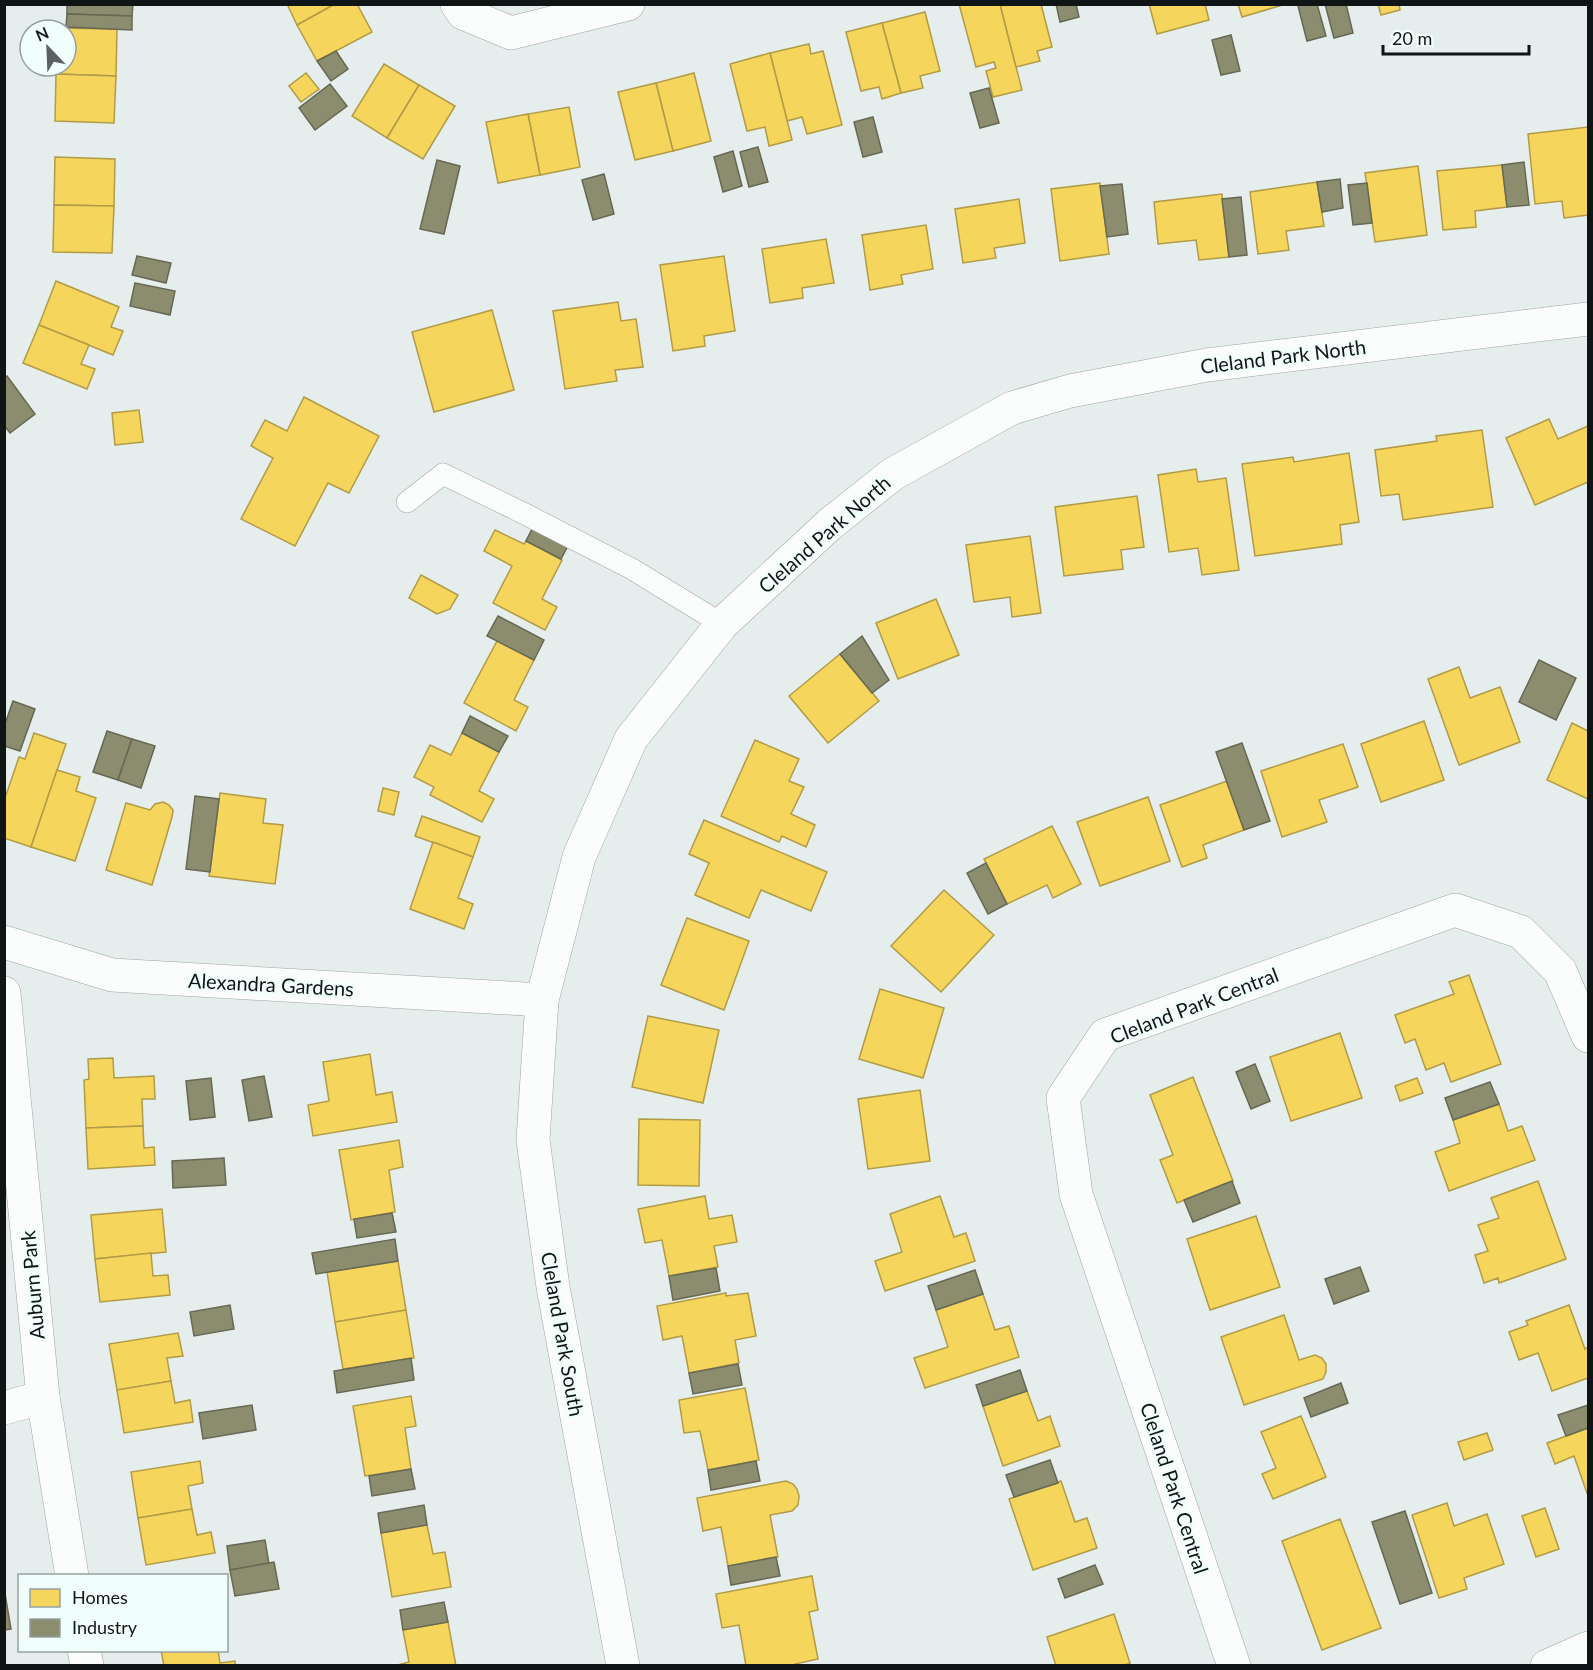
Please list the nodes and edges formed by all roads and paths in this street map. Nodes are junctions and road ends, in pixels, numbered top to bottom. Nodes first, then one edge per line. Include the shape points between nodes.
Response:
1 (457, 4) edge
2 (628, 4) edge
3 (1588, 319) edge
4 (407, 502) dead end
5 (722, 624) junction
6 (4, 942) edge
7 (4, 993) edge
8 (542, 1000) junction
9 (1588, 1036) edge
10 (43, 1397) junction
11 (4, 1408) edge
12 (72, 1574) edge
13 (1588, 1648) edge
14 (623, 1665) edge
15 (1234, 1665) edge
16 (1547, 1665) edge

1 - 2 street via 463,13 511,33
3 - 5 street, Cleland Park North via 1207,365 1070,391 1012,408 893,474 830,524
4 - 5 lane via 443,474 632,569
5 - 8 street, Cleland Park North via 631,739 579,857
6 - 8 street, Alexandra Gardens via 112,975
7 - 10 street, Auburn Park
8 - 14 street, Cleland Park South via 533,1140 553,1287
9 - 15 street, Cleland Park Central via 1560,971 1521,932 1455,910 1105,1035 1063,1098 1076,1194
10 - 11 street
10 - 12 street, Auburn Park
13 - 16 street

